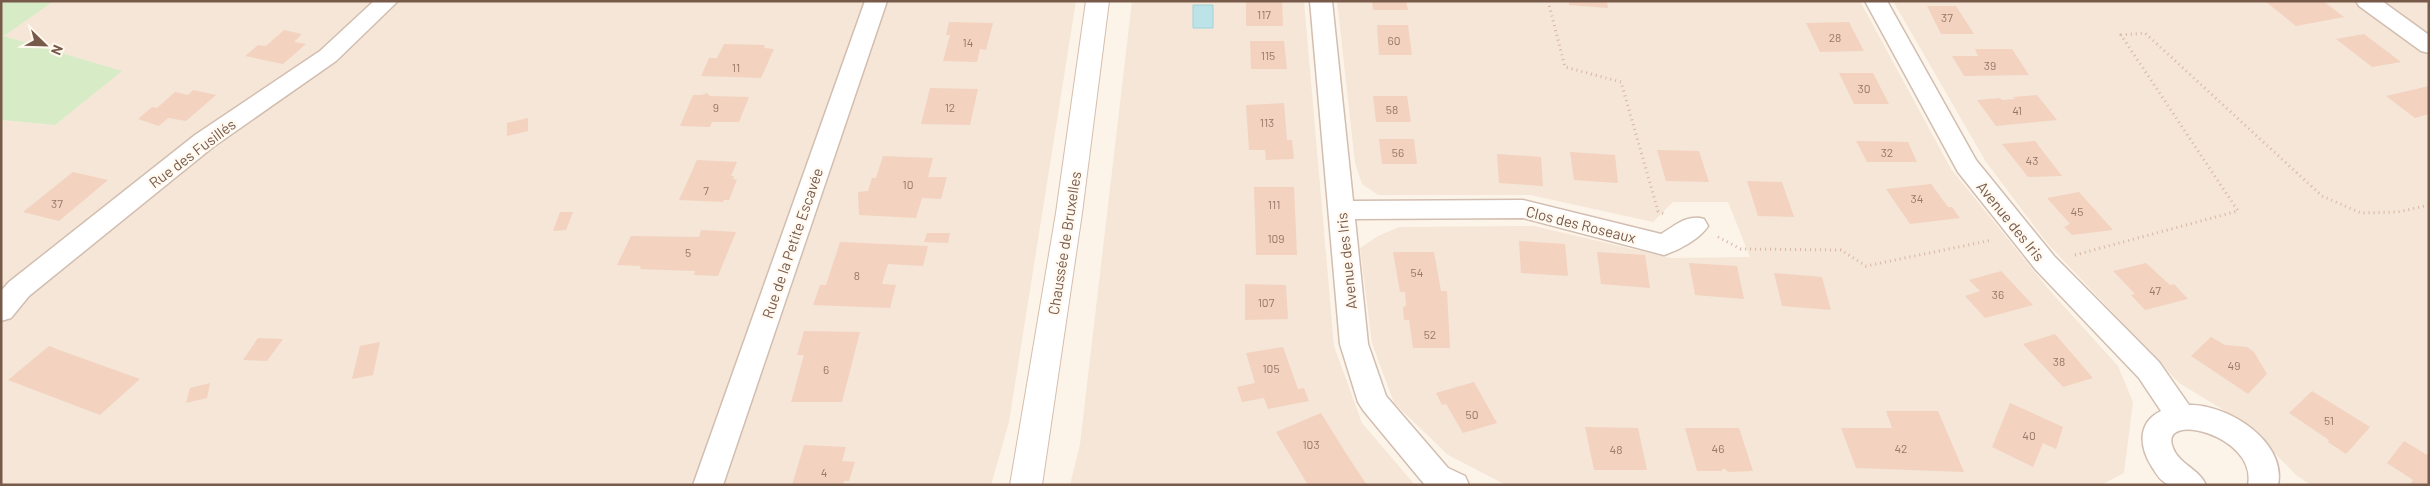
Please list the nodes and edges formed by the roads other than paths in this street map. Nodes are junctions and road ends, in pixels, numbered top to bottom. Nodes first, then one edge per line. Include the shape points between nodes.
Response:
1 (387, 1) edge
2 (876, 1) edge
3 (1098, 1) edge
4 (1321, 1) edge
5 (1876, 1) edge
6 (2367, 1) edge
7 (2429, 46) edge
8 (1341, 210) junction
9 (1695, 226) road end
10 (1, 310) edge
11 (2180, 416) junction
12 (2269, 482) edge
13 (2182, 483) edge
14 (708, 485) edge
15 (1026, 485) edge
16 (1454, 485) edge

1 - 10 street, Rue des Fusillés via 328,56 204,141 19,289
2 - 14 street, Rue de la Petite Escavée
3 - 15 main road, Chaussée de Bruxelles via 1069,213
4 - 8 street, Avenue des Iris
5 - 11 street, Avenue des Iris via 1967,166 2045,264 2149,370
6 - 7 street
8 - 9 street, Clos des Roseaux via 1523,210 1664,245
8 - 16 street, Avenue des Iris via 1354,344 1373,402 1437,477
11 - 12 street via 2202,417 2232,430 2252,447
11 - 13 street via 2159,426 2156,438 2166,464

